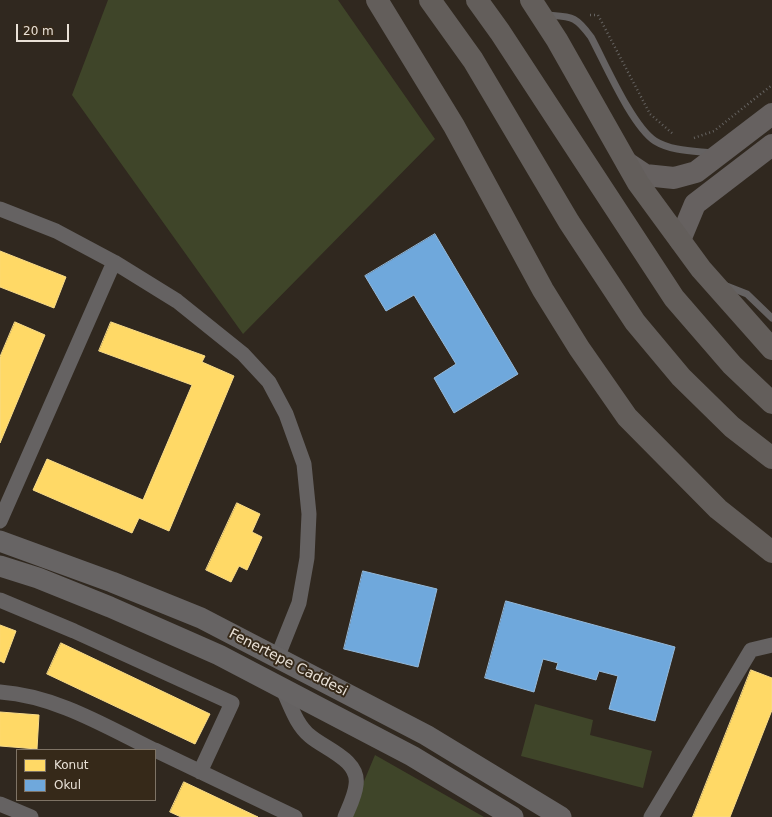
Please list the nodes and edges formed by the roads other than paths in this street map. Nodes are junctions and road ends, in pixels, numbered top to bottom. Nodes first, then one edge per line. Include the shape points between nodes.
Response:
1 (377, 0) edge
2 (430, 0) edge
3 (478, 0) edge
4 (536, 7) edge
5 (772, 114) edge
6 (772, 145) edge
7 (720, 154) junction
8 (628, 163) junction
9 (0, 209) edge
10 (680, 240) junction
11 (114, 262) junction
12 (710, 279) junction
13 (772, 318) edge
14 (772, 349) edge
15 (772, 403) edge
16 (772, 458) edge
17 (0, 521) edge
18 (0, 541) edge
19 (772, 552) edge
20 (0, 566) edge
21 (0, 600) edge
22 (772, 645) edge
23 (277, 658) junction
24 (282, 688) junction
25 (0, 692) edge
26 (426, 735) junction
27 (153, 749) edge
28 (156, 750) edge
29 (412, 756) junction
30 (200, 772) junction
31 (0, 804) edge
32 (31, 817) edge
33 (295, 817) edge
34 (345, 817) edge
35 (513, 817) edge
36 (561, 817) edge
37 (652, 817) edge

1 - 19 highway via 454,126 543,290 627,417 718,509
2 - 16 highway via 473,60 569,222 635,322 681,377 732,427
3 - 15 highway via 674,298 732,365
4 - 7 lane via 573,17 591,37 637,122 655,141 677,149
4 - 8 highway via 558,40
5 - 7 main road
6 - 10 main road via 695,204
7 - 8 main road via 696,172 674,178 646,175
8 - 10 highway via 638,183
9 - 11 street via 56,231
10 - 12 highway
11 - 17 street
11 - 23 street via 177,301 243,354 269,382 286,414 304,464 309,514 307,558 298,603
12 - 13 lane via 747,294
12 - 14 highway
18 - 23 street, Fenertepe Caddesi via 201,618
20 - 24 street, Fenertepe Caddesi via 38,578 219,654
21 - 30 street via 232,704
22 - 37 street via 751,650
23 - 26 street, Fenertepe Caddesi
24 - 29 street, Fenertepe Caddesi
24 - 34 street via 298,722 309,736 346,761 355,771 356,784
25 - 27 street via 37,697 63,706
26 - 29 street
26 - 36 street, Fenertepe Caddesi
28 - 30 street
29 - 35 street, Fenertepe Caddesi
30 - 33 street
31 - 32 street

